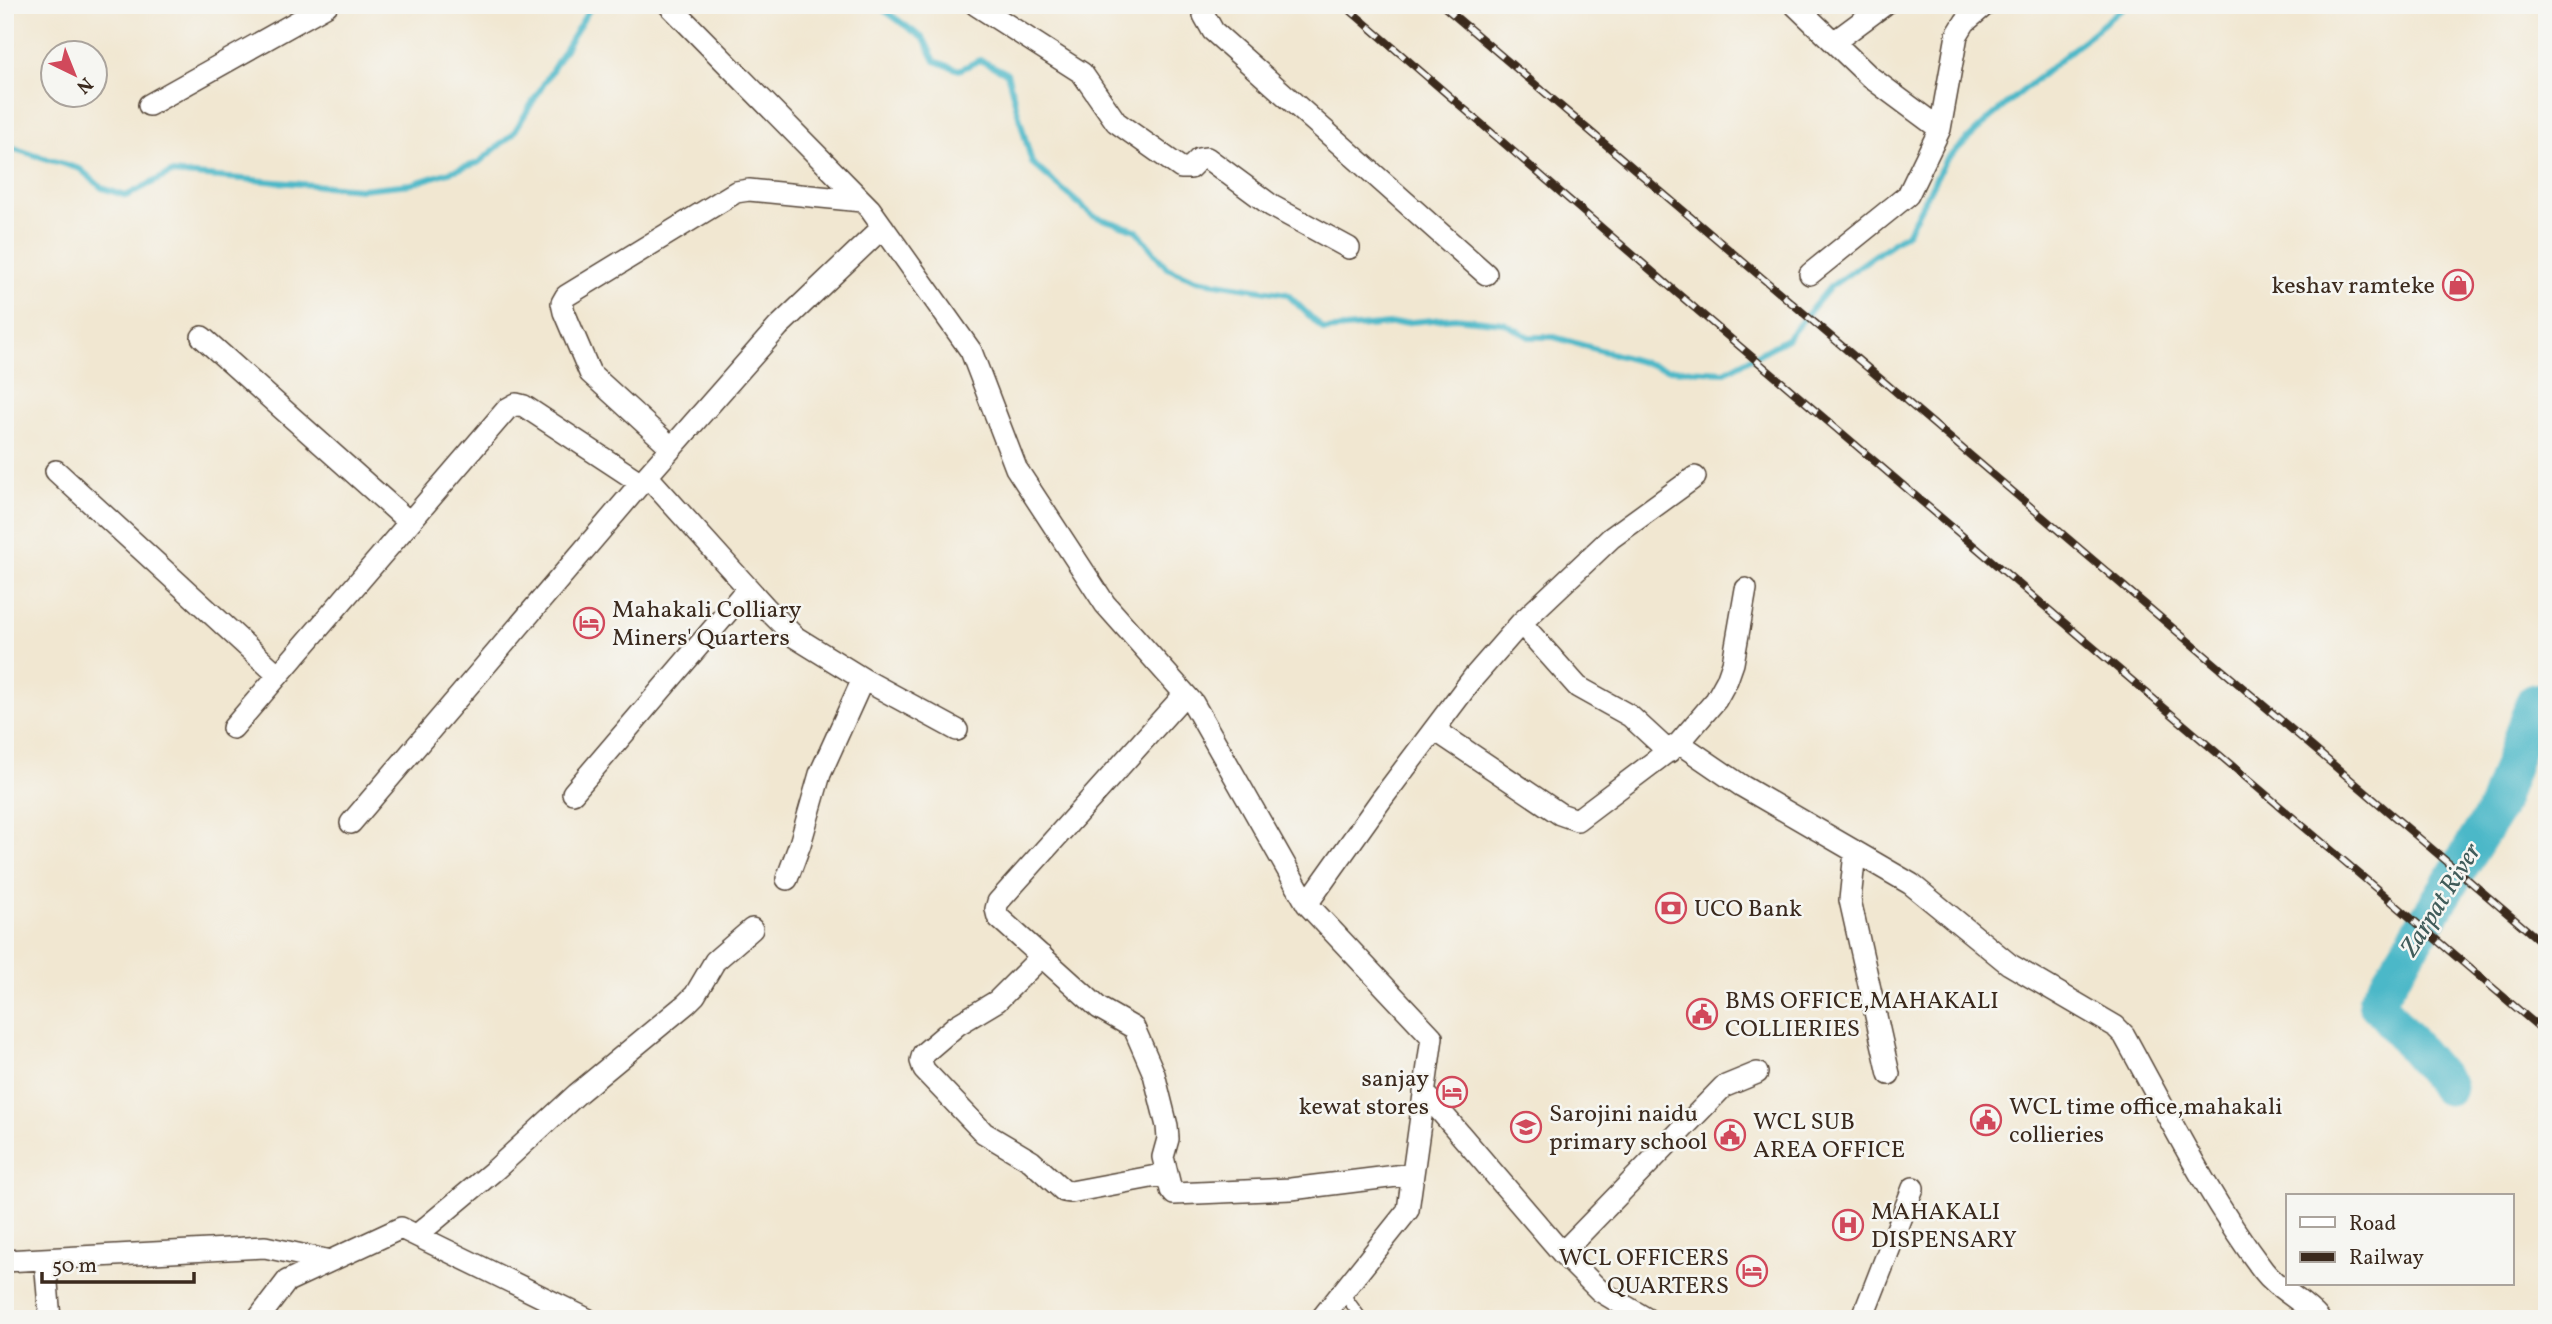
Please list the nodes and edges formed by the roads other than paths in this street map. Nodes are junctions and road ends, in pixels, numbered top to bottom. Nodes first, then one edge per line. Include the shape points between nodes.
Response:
1 (327, 5) edge
2 (669, 5) edge
3 (976, 5) edge
4 (1203, 5) edge
5 (1795, 5) edge
6 (1884, 5) edge
7 (1985, 5) edge
8 (1963, 14) edge
9 (1834, 42) junction
10 (149, 105) dead end
11 (1940, 129) junction
12 (862, 201) junction
13 (883, 227) junction
14 (1349, 248) dead end
15 (1486, 274) dead end
16 (1810, 274) dead end
17 (202, 337) dead end
18 (672, 448) junction
19 (56, 471) dead end
20 (1695, 477) dead end
21 (644, 480) junction
22 (409, 522) junction
23 (748, 588) junction
24 (1746, 589) dead end
25 (1521, 623) junction
26 (277, 674) junction
27 (863, 679) junction
28 (1185, 694) junction
29 (233, 728) dead end
30 (957, 730) dead end
31 (1435, 730) junction
32 (1674, 748) junction
33 (573, 793) dead end
34 (351, 823) dead end
35 (1855, 852) junction
36 (787, 879) dead end
37 (1307, 904) junction
38 (752, 929) dead end
39 (1042, 956) junction
40 (1757, 1073) dead end
41 (1889, 1074) dead end
42 (1424, 1092) junction
43 (1167, 1174) junction
44 (1413, 1174) junction
45 (1913, 1188) dead end
46 (417, 1235) junction
47 (1562, 1253) junction
48 (45, 1259) junction
49 (5, 1261) edge
50 (330, 1261) junction
51 (1343, 1293) junction
52 (50, 1319) edge
53 (258, 1319) edge
54 (587, 1319) edge
55 (1321, 1319) edge
56 (1362, 1319) edge
57 (1647, 1319) edge
58 (1862, 1319) edge
59 (2319, 1319) edge

1 - 10 street
2 - 12 street
3 - 14 street via 1082,73 1116,121 1181,168 1207,158 1272,206
4 - 15 street via 1213,31
5 - 9 street
6 - 9 street
7 - 8 street
8 - 11 street
9 - 11 street via 1880,86
11 - 16 street via 1908,195
12 - 13 street
12 - 18 street via 736,192 566,296 564,312 590,373
13 - 18 street via 778,327
13 - 28 street via 971,351 1016,468 1105,604
17 - 22 street
18 - 21 street
19 - 26 street
20 - 25 street via 1611,538
21 - 22 street via 516,404
21 - 23 street
21 - 34 street
22 - 26 street
23 - 27 street via 795,637
23 - 33 street
24 - 32 street via 1727,680
25 - 31 street
25 - 32 street via 1578,687
26 - 29 street
27 - 30 street
27 - 36 street via 820,774
28 - 37 street
28 - 39 street via 998,902 996,909 1003,923
31 - 32 street via 1560,814 1577,820
31 - 37 street
32 - 35 street
35 - 41 street via 1850,900
35 - 59 street via 1911,884 2010,964 2124,1035 2197,1169 2264,1271
37 - 42 street via 1432,1037
38 - 46 street via 715,961 686,1004
39 - 43 street via 1099,1008 1134,1028 1154,1074 1167,1126 1163,1157
39 - 43 street via 997,1001 957,1025 923,1054 924,1069 984,1133 1031,1161 1064,1191
40 - 47 street via 1723,1087
42 - 44 street
42 - 47 street
43 - 44 street via 1171,1190 1178,1195 1291,1189
44 - 51 street via 1408,1210
45 - 58 street
46 - 50 street via 401,1228
46 - 54 street
47 - 57 street via 1600,1291
48 - 49 street
48 - 50 street via 265,1247
48 - 52 street
50 - 53 street via 287,1281
51 - 55 street
51 - 56 lane

